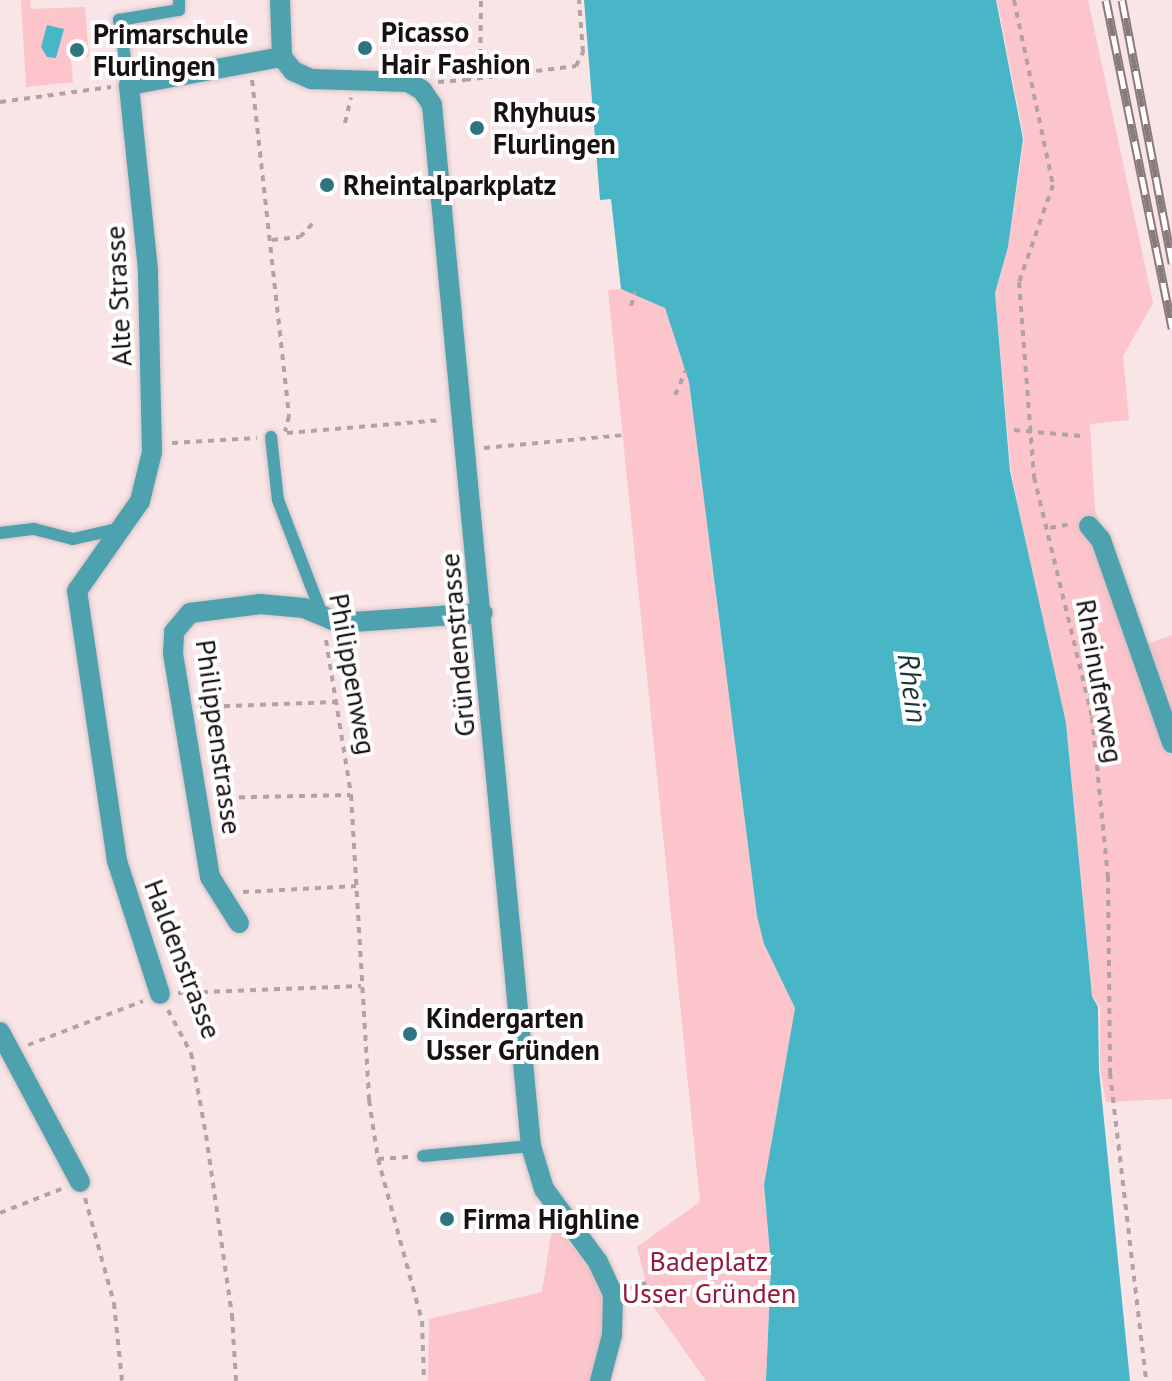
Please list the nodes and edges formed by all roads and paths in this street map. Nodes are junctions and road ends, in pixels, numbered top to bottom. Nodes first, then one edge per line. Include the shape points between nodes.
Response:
1 (179, 0) edge
2 (280, 0) edge
3 (481, 0) edge
4 (579, 0) edge
5 (1014, 0) edge
6 (282, 57) junction
7 (249, 62) junction
8 (465, 80) junction
9 (415, 84) junction
10 (129, 85) junction
11 (0, 102) edge
12 (312, 224) dead end
13 (272, 240) junction
14 (635, 292) dead end
15 (631, 306) dead end
16 (686, 370) dead end
17 (675, 395) dead end
18 (151, 417) junction
19 (462, 418) junction
20 (1029, 429) junction
21 (1014, 430) dead end
22 (285, 433) junction
23 (625, 435) dead end
24 (1081, 436) dead end
25 (271, 437) junction
26 (463, 449) junction
27 (123, 525) junction
28 (1089, 526) dead end
29 (0, 533) edge
30 (483, 613) junction
31 (323, 618) junction
32 (336, 702) junction
33 (182, 707) junction
34 (1172, 743) edge
35 (351, 795) junction
36 (197, 798) junction
37 (356, 886) junction
38 (272, 891) dead end
39 (239, 923) dead end
40 (362, 985) junction
41 (160, 994) junction
42 (0, 1032) edge
43 (11, 1052) junction
44 (531, 1146) junction
45 (423, 1156) joint
46 (378, 1159) junction
47 (80, 1182) junction
48 (0, 1213) edge
49 (122, 1381) edge
50 (236, 1381) edge
51 (424, 1381) edge
52 (600, 1381) edge
53 (1146, 1381) edge

1 - 10 lane via 179,10 119,20
2 - 6 street
3 - 8 path via 483,57
4 - 8 path via 583,52 576,66
5 - 20 path, Rheinuferweg via 1053,185 1019,282
6 - 7 street
6 - 9 street via 293,71 311,79
7 - 10 street
7 - 13 path
8 - 9 path
9 - 19 street, Gründenstrasse via 432,105
10 - 11 path
10 - 18 street, Alte Strasse via 148,270
12 - 13 path via 300,237
13 - 22 path via 289,416
14 - 15 path
16 - 17 path
18 - 25 path via 174,445
18 - 27 street, Alte Strasse via 148,478
19 - 22 path via 298,436
19 - 26 street, Gründenstrasse
20 - 21 path
20 - 24 path
20 - 53 path, Rheinuferweg via 1034,477 1092,717 1108,876 1110,1073
22 - 25 path
23 - 26 path
25 - 31 lane, Philippenweg via 278,500
26 - 30 street, Gründenstrasse
27 - 29 lane via 73,539 34,529
27 - 41 street, Haldenstrasse via 77,591 78,623 117,861
28 - 34 street via 1101,540
30 - 31 street, Philippenstrasse via 339,623
30 - 44 street, Gründenstrasse
31 - 32 path, Philippenweg
31 - 33 street, Philippenstrasse via 283,604 190,613 174,632
32 - 33 path
32 - 35 path, Philippenweg
33 - 36 street, Philippenstrasse
35 - 36 path
35 - 37 path, Philippenweg
36 - 39 street, Philippenstrasse via 213,885
37 - 38 path
37 - 40 path, Philippenweg
40 - 41 path
40 - 46 path, Philippenweg
41 - 43 path
41 - 50 path, Haldenstrasse via 191,1053 230,1301
42 - 43 street
43 - 47 street
44 - 45 lane
44 - 52 street, Gründenstrasse via 544,1189 598,1262 613,1294 615,1316
45 - 46 path
46 - 51 path, Philippenweg via 422,1321
47 - 48 path
47 - 49 path via 114,1303

